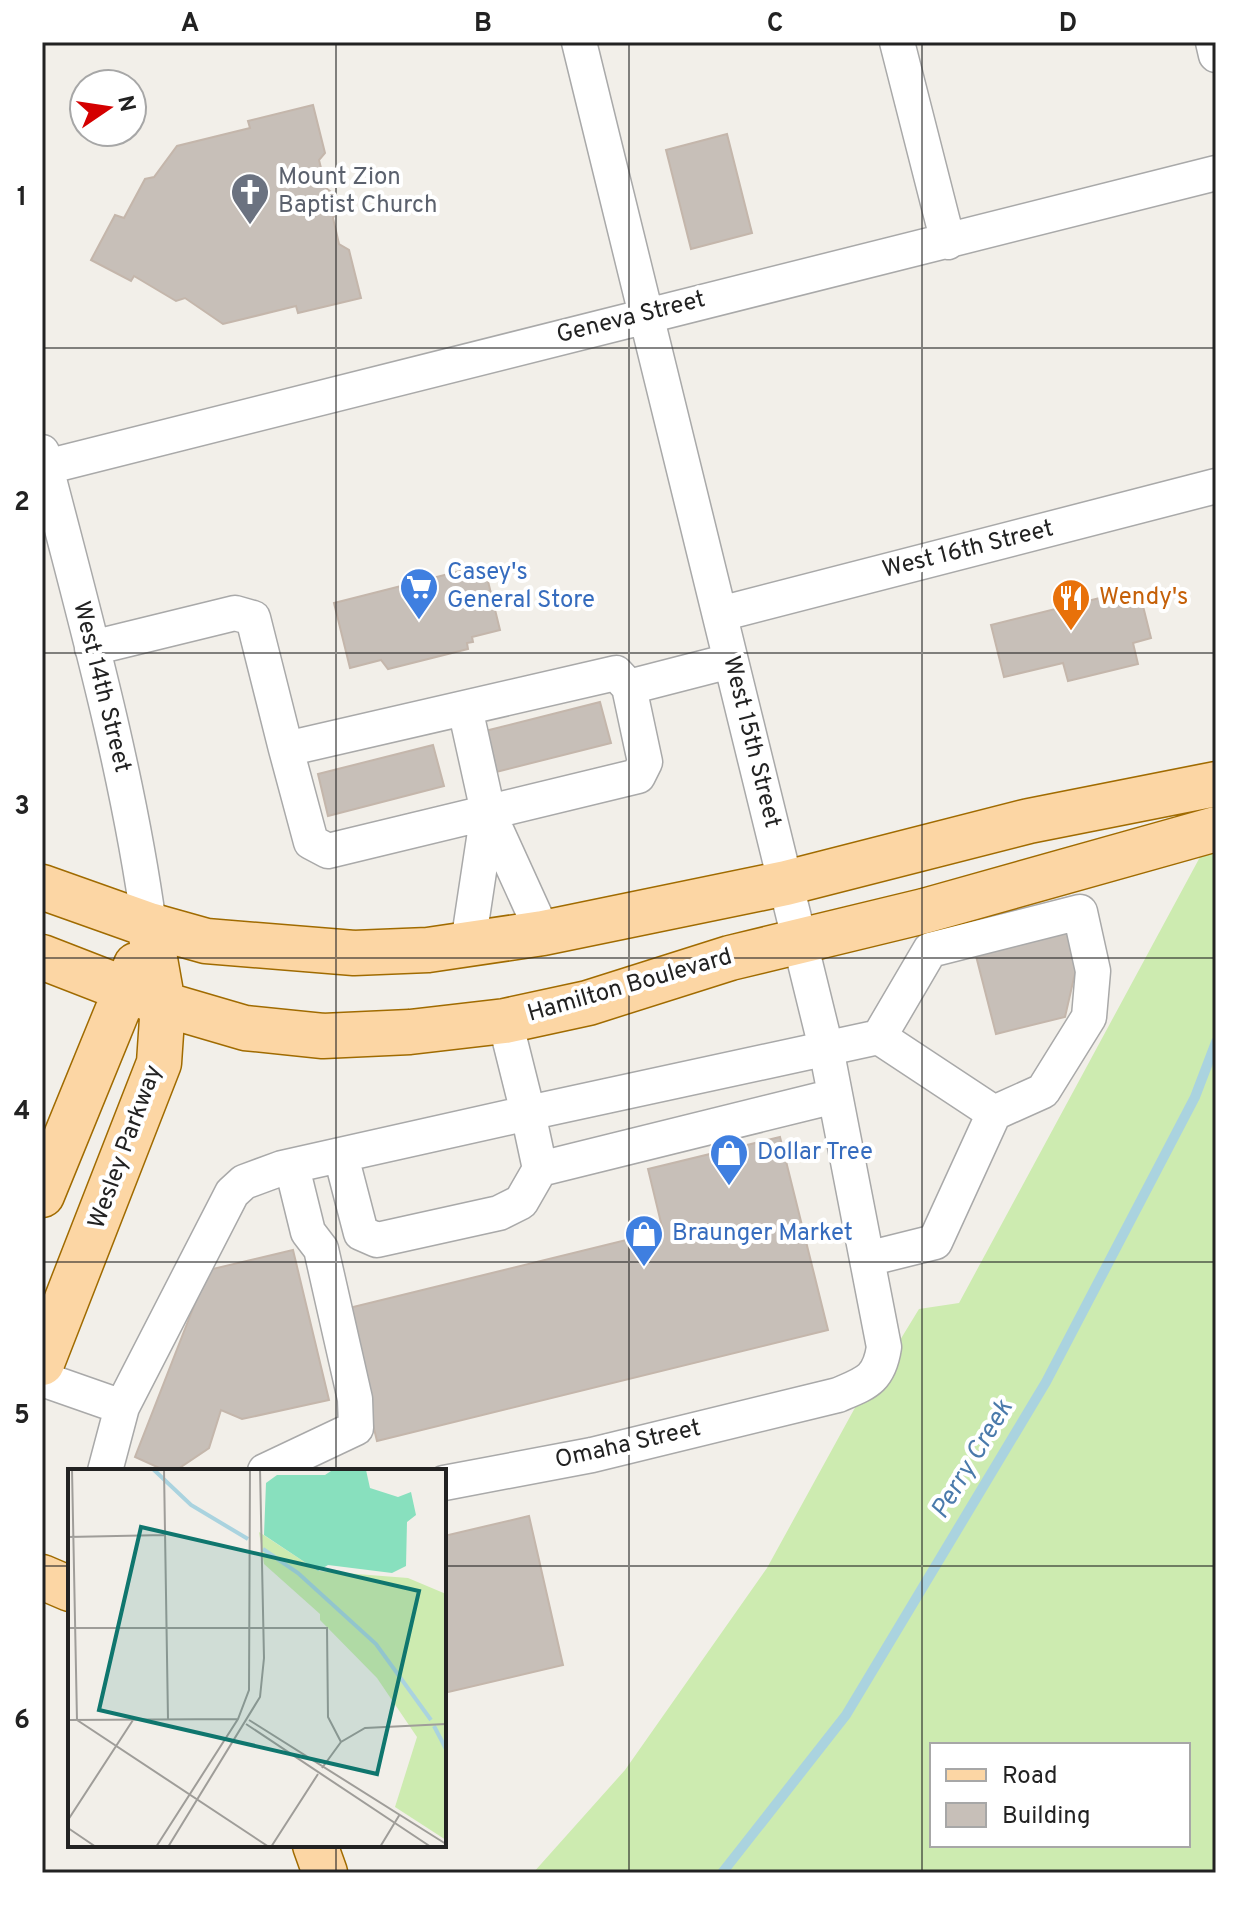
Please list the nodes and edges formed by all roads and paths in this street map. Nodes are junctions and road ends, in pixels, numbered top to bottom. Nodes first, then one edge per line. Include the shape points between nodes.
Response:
1 (579, 42) edge
2 (897, 42) edge
3 (1213, 42) edge
4 (1216, 55) edge
5 (1216, 173) edge
6 (948, 242) junction
7 (646, 314) junction
8 (44, 460) edge
9 (1216, 486) edge
10 (720, 614) junction
11 (92, 648) junction
12 (730, 661) junction
13 (629, 687) junction
14 (465, 708) junction
15 (286, 749) junction
16 (1214, 784) edge
17 (488, 812) junction
18 (1204, 832) edge
19 (786, 883) junction
20 (42, 887) edge
21 (149, 925) junction
22 (543, 933) junction
23 (800, 940) junction
24 (468, 944) junction
25 (42, 957) edge
26 (145, 997) junction
27 (505, 1021) junction
28 (879, 1037) junction
29 (826, 1048) junction
30 (835, 1096) junction
31 (528, 1113) junction
32 (994, 1113) junction
33 (341, 1156) junction
34 (292, 1167) junction
35 (540, 1169) junction
36 (42, 1195) edge
37 (867, 1259) junction
38 (42, 1363) edge
39 (42, 1379) edge
40 (810, 1402) joint
41 (122, 1407) junction
42 (281, 1467) edge
43 (106, 1469) edge
44 (446, 1483) edge
45 (42, 1577) edge
46 (68, 1588) edge
47 (316, 1847) edge
48 (325, 1873) edge

1 - 7 street, West 15th Street
2 - 6 street
3 - 4 street
5 - 6 street, Geneva Street
6 - 7 street, Geneva Street
7 - 8 street, Geneva Street
7 - 10 street, West 15th Street
8 - 11 street, West 14th Street
9 - 10 street, West 16th Street
10 - 12 street, West 15th Street
11 - 15 street via 235,613 253,618
11 - 21 street, West 14th Street via 137,839
12 - 13 street
12 - 19 street, West 15th Street
13 - 14 street via 616,673
13 - 17 street via 645,762 638,776
14 - 15 street
14 - 17 street
15 - 17 street via 311,842 328,851
16 - 19 main road via 1029,821
17 - 22 street
17 - 24 street
18 - 23 main road, Hamilton Boulevard via 924,911
19 - 22 main road
19 - 23 street, West 15th Street
20 - 21 main road
21 - 24 main road via 206,941 354,953
21 - 26 main road, Wesley Parkway
22 - 24 main road
23 - 27 main road, Hamilton Boulevard via 588,1003
23 - 29 street, West 15th Street
25 - 26 main road, Hamilton Boulevard
26 - 27 main road, Hamilton Boulevard via 245,1028 323,1036
26 - 36 main road
26 - 38 main road, Wesley Parkway via 159,1063
27 - 31 street
28 - 29 street
28 - 32 street
28 - 32 street via 930,950 1080,912 1093,971 1089,1017 1043,1091
29 - 30 street, West 15th Street
29 - 31 street
30 - 35 street
30 - 37 street, West 15th Street
31 - 33 street
31 - 35 street
32 - 37 street via 935,1242
33 - 34 street
33 - 35 street via 361,1233 377,1240 499,1213 521,1202
34 - 41 street via 244,1182 232,1193
34 - 42 street via 308,1232 321,1249 356,1428
37 - 40 street, West 15th Street via 884,1347 881,1368 866,1383
39 - 41 street
40 - 44 street, Omaha Street via 592,1455
41 - 43 street
45 - 46 main road
47 - 48 main road

